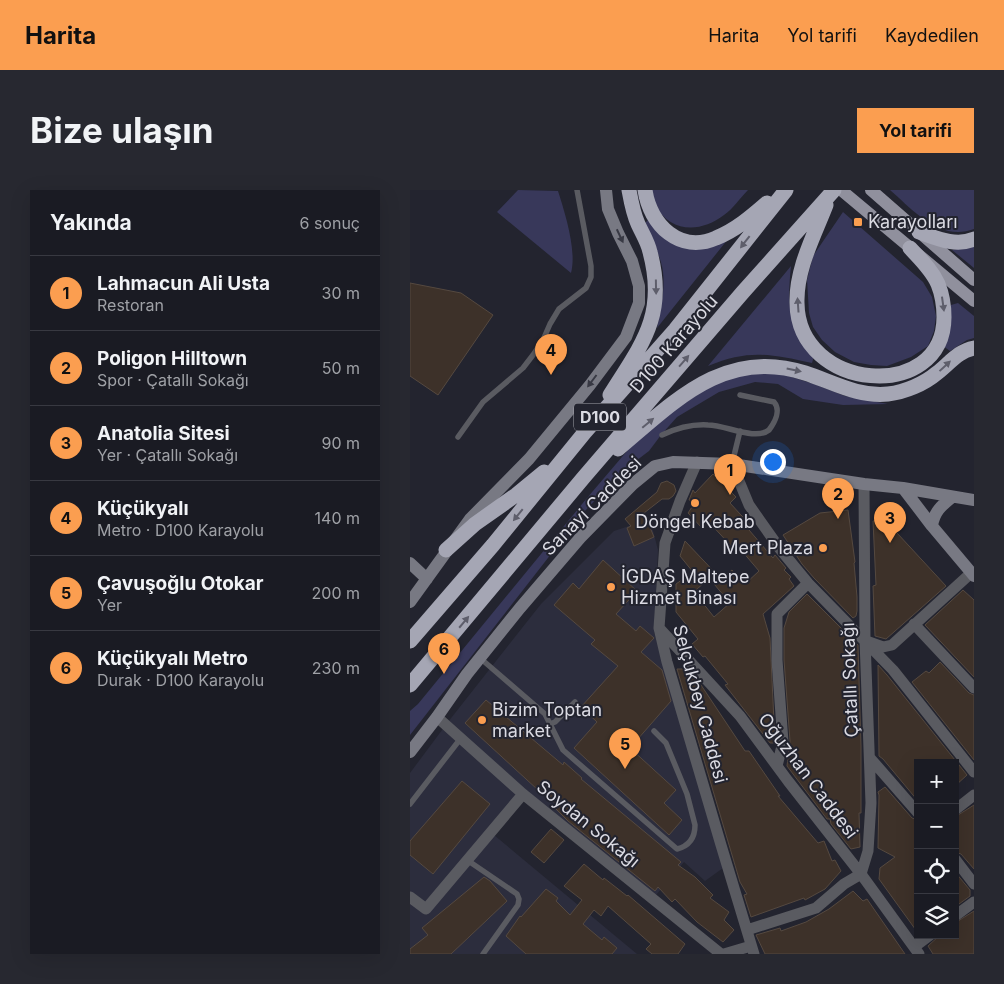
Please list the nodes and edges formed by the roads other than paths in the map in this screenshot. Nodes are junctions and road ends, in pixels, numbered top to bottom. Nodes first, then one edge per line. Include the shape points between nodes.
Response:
1 (577, 190) edge
2 (606, 190) edge
3 (628, 190) edge
4 (645, 190) edge
5 (782, 190) edge
6 (786, 190) edge
7 (871, 190) edge
8 (835, 192) edge
9 (919, 232) junction
10 (974, 240) edge
11 (910, 248) junction
12 (974, 280) edge
13 (974, 301) edge
14 (974, 348) edge
15 (740, 395) dead end
16 (740, 431) junction
17 (586, 432) junction
18 (662, 435) dead end
19 (458, 437) dead end
20 (569, 452) junction
21 (696, 462) junction
22 (732, 464) junction
23 (584, 477) junction
24 (864, 484) junction
25 (903, 488) junction
26 (952, 498) junction
27 (974, 500) edge
28 (932, 526) junction
29 (446, 550) junction
30 (410, 563) edge
31 (972, 575) edge
32 (427, 579) junction
33 (808, 583) junction
34 (410, 602) edge
35 (914, 624) junction
36 (659, 628) junction
37 (865, 640) junction
38 (410, 641) edge
39 (480, 658) junction
40 (410, 685) edge
41 (974, 688) edge
42 (575, 702) dead end
43 (437, 717) junction
44 (550, 724) junction
45 (654, 731) dead end
46 (461, 738) junction
47 (410, 752) edge
48 (870, 758) junction
49 (777, 766) junction
50 (974, 772) edge
51 (523, 794) junction
52 (974, 795) edge
53 (410, 804) edge
54 (959, 807) edge
55 (914, 808) edge
56 (467, 860) junction
57 (959, 864) edge
58 (861, 874) junction
59 (974, 884) edge
60 (410, 896) edge
61 (974, 902) edge
62 (959, 913) edge
63 (747, 930) junction
64 (927, 939) edge
65 (753, 950) edge
66 (917, 951) edge
67 (483, 954) edge
68 (723, 954) edge

1 - 19 lane via 591,266 586,288 560,309 534,355 484,402
2 -> 29 main road via 608,209 632,261 638,286 639,303 626,337 529,459 470,519
3 -> 17 highway via 637,222 650,249 656,275 656,300 649,331
4 - 5 highway via 651,212 667,233 682,240 704,242 743,223
6 -> 17 highway, D100 Karayolu / D100 via 675,330
7 - 9 main road
8 - 11 main road
11 -> 8 highway via 927,267 942,296 944,324 936,350 917,366 887,376 855,373 833,364 818,353 806,337 797,305 805,259
23 -> 8 highway, D100 Karayolu / D100 via 743,292
9 - 10 highway via 944,240
9 - 12 main road
11 - 13 main road
23 -> 14 highway via 671,405 695,388 733,370 752,366 794,370 843,389 864,394 889,394 916,387 955,357
15 - 16 lane via 774,402 778,408 772,427 765,433 758,435
16 - 18 lane via 716,425 695,425
16 - 22 lane
17 - 20 highway, D100 Karayolu / D100
20 - 29 highway
20 -> 38 highway, D100 Karayolu / D100
21 - 22 main road, Sanayi Caddesi
21 - 36 street, Selçukbey Caddesi via 665,543
21 - 39 main road, Sanayi Caddesi via 654,466 633,484 580,538
22 - 24 main road, Sanayi Caddesi
22 - 33 street via 749,506
40 -> 23 highway, D100 Karayolu / D100
24 - 25 main road, Sanayi Caddesi
24 - 37 street, Çatallı Sokağı
25 - 26 main road, Sanayi Caddesi
25 - 28 main road
26 - 27 main road, Sanayi Caddesi
26 - 28 main road via 940,506 933,516
28 - 31 main road
29 - 32 main road
30 - 32 main road
31 - 35 street
32 - 34 main road
33 - 37 street
33 - 49 street via 778,614 777,660 783,742
35 - 37 street via 892,645 883,647
35 - 41 street
36 - 49 street, Oğuzhan Caddesi via 740,716
36 - 63 street, Selçukbey Caddesi
37 - 48 street, Çatallı Sokağı
37 - 50 street
39 - 43 main road, Sanayi Caddesi
39 - 44 lane via 545,714
42 - 44 lane
43 - 46 street, Soydan Sokağı
43 - 47 main road, Sanayi Caddesi
44 - 45 lane via 563,750 677,849 692,840 695,826 687,794 666,743
46 - 51 street, Soydan Sokağı
46 - 53 lane
48 - 55 street
48 - 58 street, Çatallı Sokağı via 868,851
49 - 58 street, Oğuzhan Caddesi
51 - 56 street
51 - 68 street, Soydan Sokağı
52 - 54 street
56 - 60 street via 426,909
56 - 67 lane via 517,894 519,899
57 - 59 street
58 - 63 street via 816,908
58 - 66 street, Oğuzhan Caddesi
61 - 62 street
63 - 65 street, Selçukbey Caddesi
64 - 66 street
65 - 68 street, Soydan Sokağı

